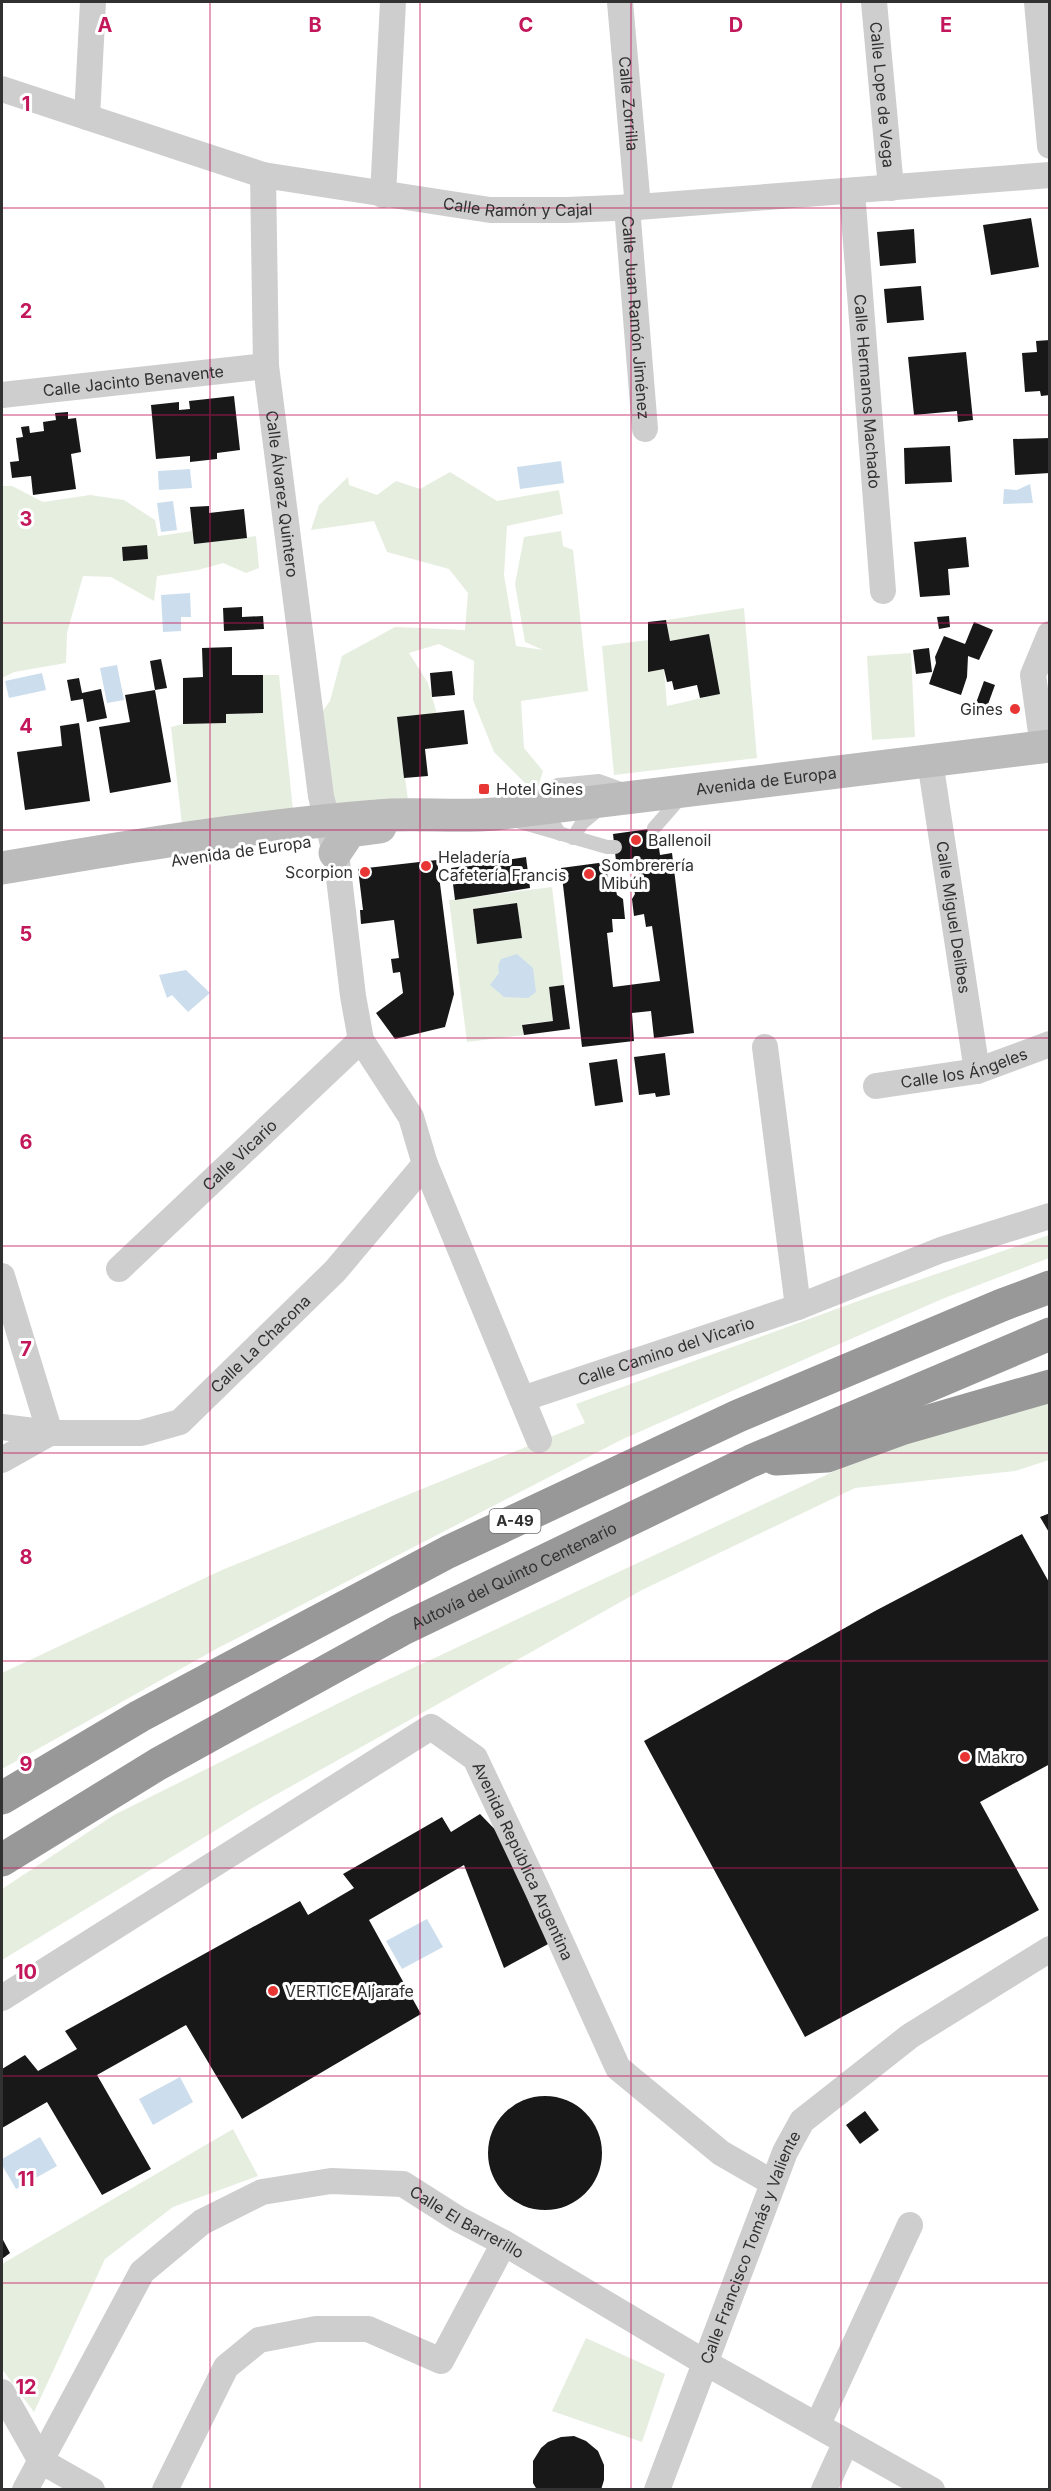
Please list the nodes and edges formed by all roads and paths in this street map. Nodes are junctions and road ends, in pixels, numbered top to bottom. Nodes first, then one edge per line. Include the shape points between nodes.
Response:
1 (93, 2) edge
2 (393, 2) edge
3 (620, 2) edge
4 (874, 2) edge
5 (1037, 2) edge
6 (2, 89) edge
7 (87, 117) junction
8 (1050, 146) edge
9 (263, 175) junction
10 (1050, 175) edge
11 (891, 188) junction
12 (852, 191) junction
13 (383, 195) junction
14 (633, 207) junction
15 (266, 366) junction
16 (2, 395) edge
17 (645, 429) dead end
18 (883, 591) dead end
19 (1050, 634) edge
20 (1046, 747) edge
21 (930, 761) junction
22 (686, 791) junction
23 (488, 814) junction
24 (559, 827) junction
25 (654, 828) dead end
26 (329, 831) junction
27 (615, 847) dead end
28 (38, 862) junction
29 (2, 868) edge
30 (2, 878) edge
31 (2, 888) edge
32 (361, 1040) junction
33 (1050, 1044) edge
34 (765, 1047) dead end
35 (977, 1071) junction
36 (876, 1086) dead end
37 (425, 1164) junction
38 (1050, 1216) edge
39 (119, 1269) dead end
40 (2, 1276) edge
41 (1050, 1287) edge
42 (798, 1307) junction
43 (1050, 1334) edge
44 (1050, 1386) edge
45 (522, 1399) junction
46 (2, 1427) edge
47 (50, 1433) junction
48 (539, 1440) dead end
49 (2, 1460) edge
50 (751, 1461) junction
51 (2, 1798) edge
52 (2, 1860) edge
53 (1050, 1949) edge
54 (2, 1998) edge
55 (773, 2183) junction
56 (910, 2225) dead end
57 (504, 2243) junction
58 (704, 2362) junction
59 (2, 2392) edge
60 (818, 2424) junction
61 (846, 2442) junction
62 (41, 2461) junction
63 (25, 2490) edge
64 (92, 2490) edge
65 (165, 2490) edge
66 (657, 2490) edge
67 (824, 2490) edge
68 (932, 2490) edge

1 - 7 street
2 - 13 street
3 - 14 street, Calle Zorrilla
4 - 11 street, Calle Lope de Vega
5 - 8 street
6 - 7 street, Calle Ramón y Cajal
7 - 9 street, Calle Ramón y Cajal
9 - 13 street, Calle Ramón y Cajal
9 - 15 street, Calle Álvarez Quintero
10 - 11 street, Calle Ramón y Cajal
11 - 12 street, Calle Ramón y Cajal
12 - 14 street, Calle Ramón y Cajal
12 - 18 street, Calle Hermanos Machado
13 - 14 street, Calle Ramón y Cajal via 489,210
14 - 17 street, Calle Juan Ramón Jiménez
15 - 16 street, Calle Jacinto Benavente
15 - 26 street, Calle Álvarez Quintero
19 - 20 street via 1033,675
20 - 21 main road, Avenida de Europa
21 - 22 main road, Avenida de Europa
21 - 35 street, Calle Miguel Delibes
22 - 24 main road, Avenida de Europa via 627,798
22 - 25 lane
23 - 24 main road, Avenida de Europa
23 - 26 main road, Avenida de Europa via 425,829
23 - 26 main road, Avenida de Europa via 378,816
24 - 27 lane via 607,848
26 - 28 main road, Avenida de Europa
26 - 31 main road via 162,853 139,866
26 - 32 street, Calle Álvarez Quintero
28 - 29 main road, Avenida de Europa
28 - 30 main road via 22,874
32 - 37 street via 411,1117
32 - 39 street, Calle Vicario
33 - 35 street, Calle los Ángeles
34 - 42 street
35 - 36 street, Calle los Ángeles
37 - 45 street
37 - 47 street, Calle La Chacona via 335,1271 180,1422 141,1433
38 - 42 street, Calle Camino del Vicario via 936,1252
40 - 47 street
41 - 51 highway, A-49 via 738,1416 448,1552 140,1716
42 - 45 street, Calle Camino del Vicario
43 - 50 highway, Autovía del Quinto Centenario
44 - 50 highway via 901,1429 827,1456
45 - 48 street
46 - 47 street, Calle La Chacona
47 - 49 street
50 - 52 highway, Autovía del Quinto Centenario via 401,1630 158,1764
53 - 55 street, Calle Francisco Tomás y Valiente via 910,2036 802,2121
54 - 55 street, Avenida República Argentina via 431,1728 475,1758 618,2068 721,2153
55 - 58 street, Calle Francisco Tomás y Valiente
56 - 60 street
57 - 58 street, Calle El Barrerillo
57 - 62 street, Calle El Barrerillo via 403,2184 331,2181 262,2192 202,2222 142,2272
57 - 65 street via 441,2361 368,2329 316,2329 259,2340 226,2367
58 - 60 street, Calle El Barrerillo
58 - 66 street, Calle Francisco Tomás y Valiente
59 - 62 street
60 - 61 street, Calle El Barrerillo
61 - 67 street
61 - 68 street, Calle El Barrerillo
62 - 63 street, Calle El Barrerillo
62 - 64 street

